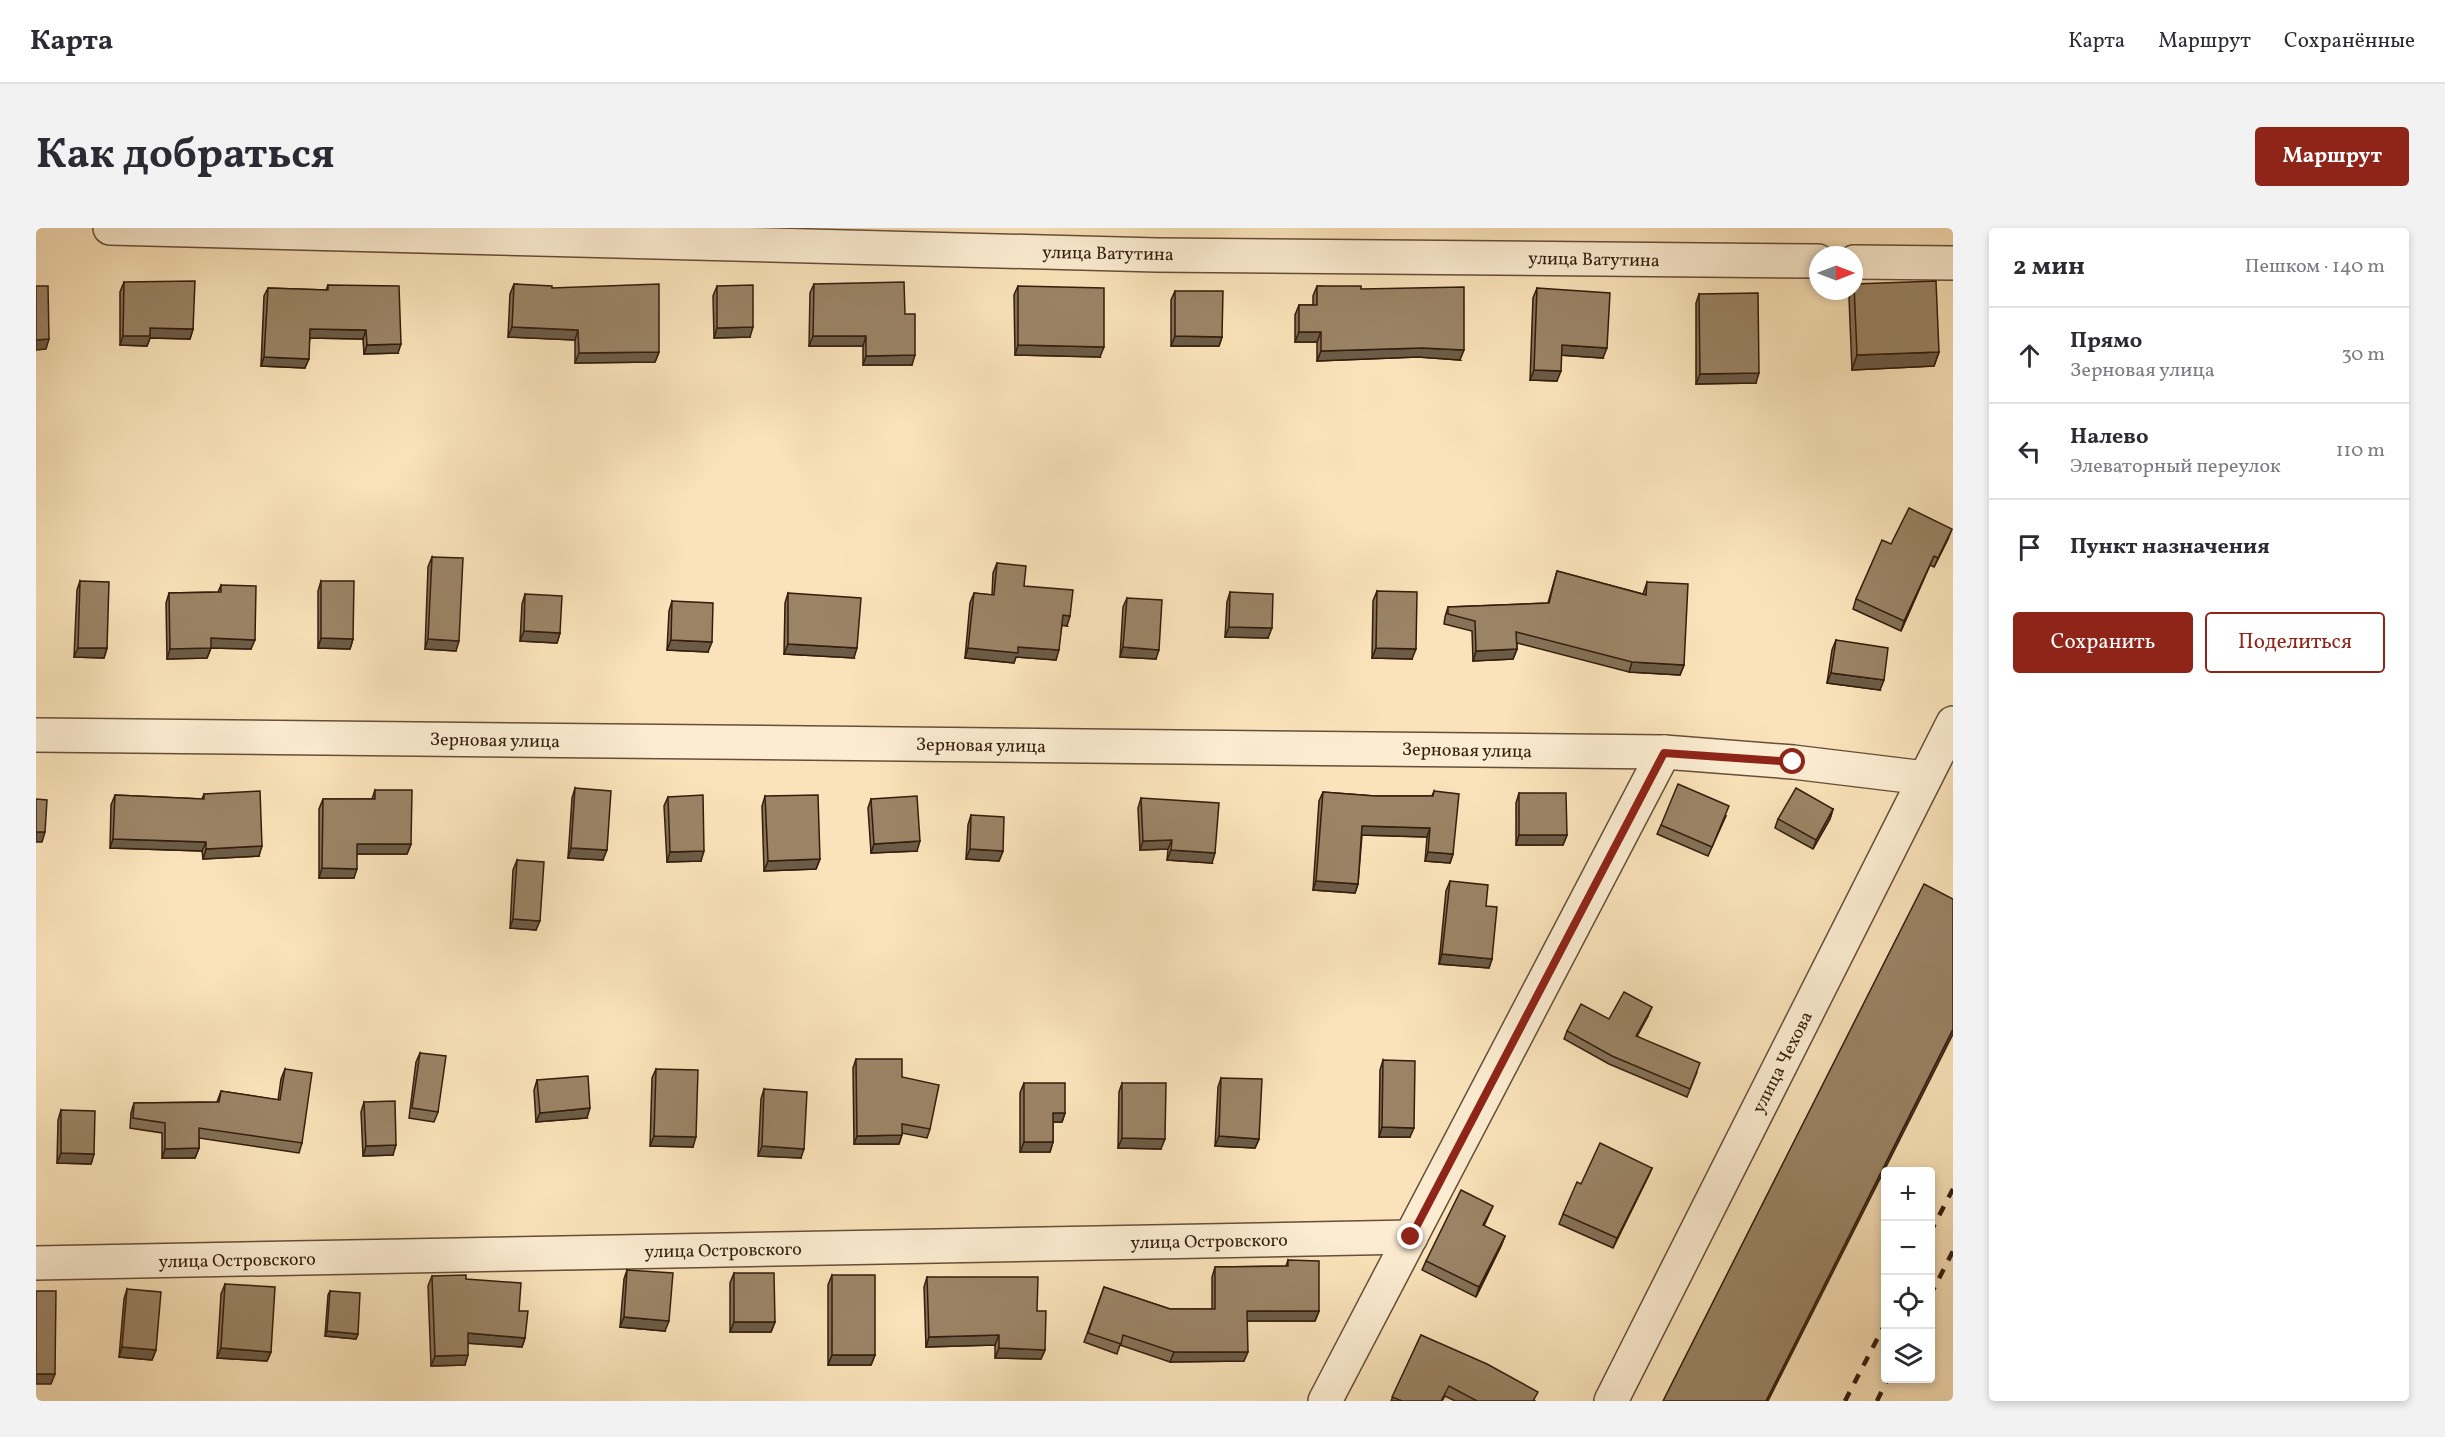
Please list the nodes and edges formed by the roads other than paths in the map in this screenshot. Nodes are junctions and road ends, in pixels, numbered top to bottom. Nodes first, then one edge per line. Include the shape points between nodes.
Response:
1 (110, 228) edge
2 (1158, 241) edge
3 (1809, 261) edge
4 (1863, 262) edge
5 (1953, 263) edge
6 (1953, 723) edge
7 (36, 735) edge
8 (1664, 753) junction
9 (1926, 777) junction
10 (1411, 1237) junction
11 (36, 1263) edge
12 (1325, 1401) edge
13 (1611, 1401) edge

1 - 2 street, улица Ватутина
2 - 3 street, улица Ватутина
4 - 5 street
6 - 9 street, улица Чехова
7 - 8 street, Зерновая улица
8 - 9 street, Зерновая улица
8 - 10 street
9 - 13 street, улица Чехова
10 - 11 street, улица Островского
10 - 12 street

